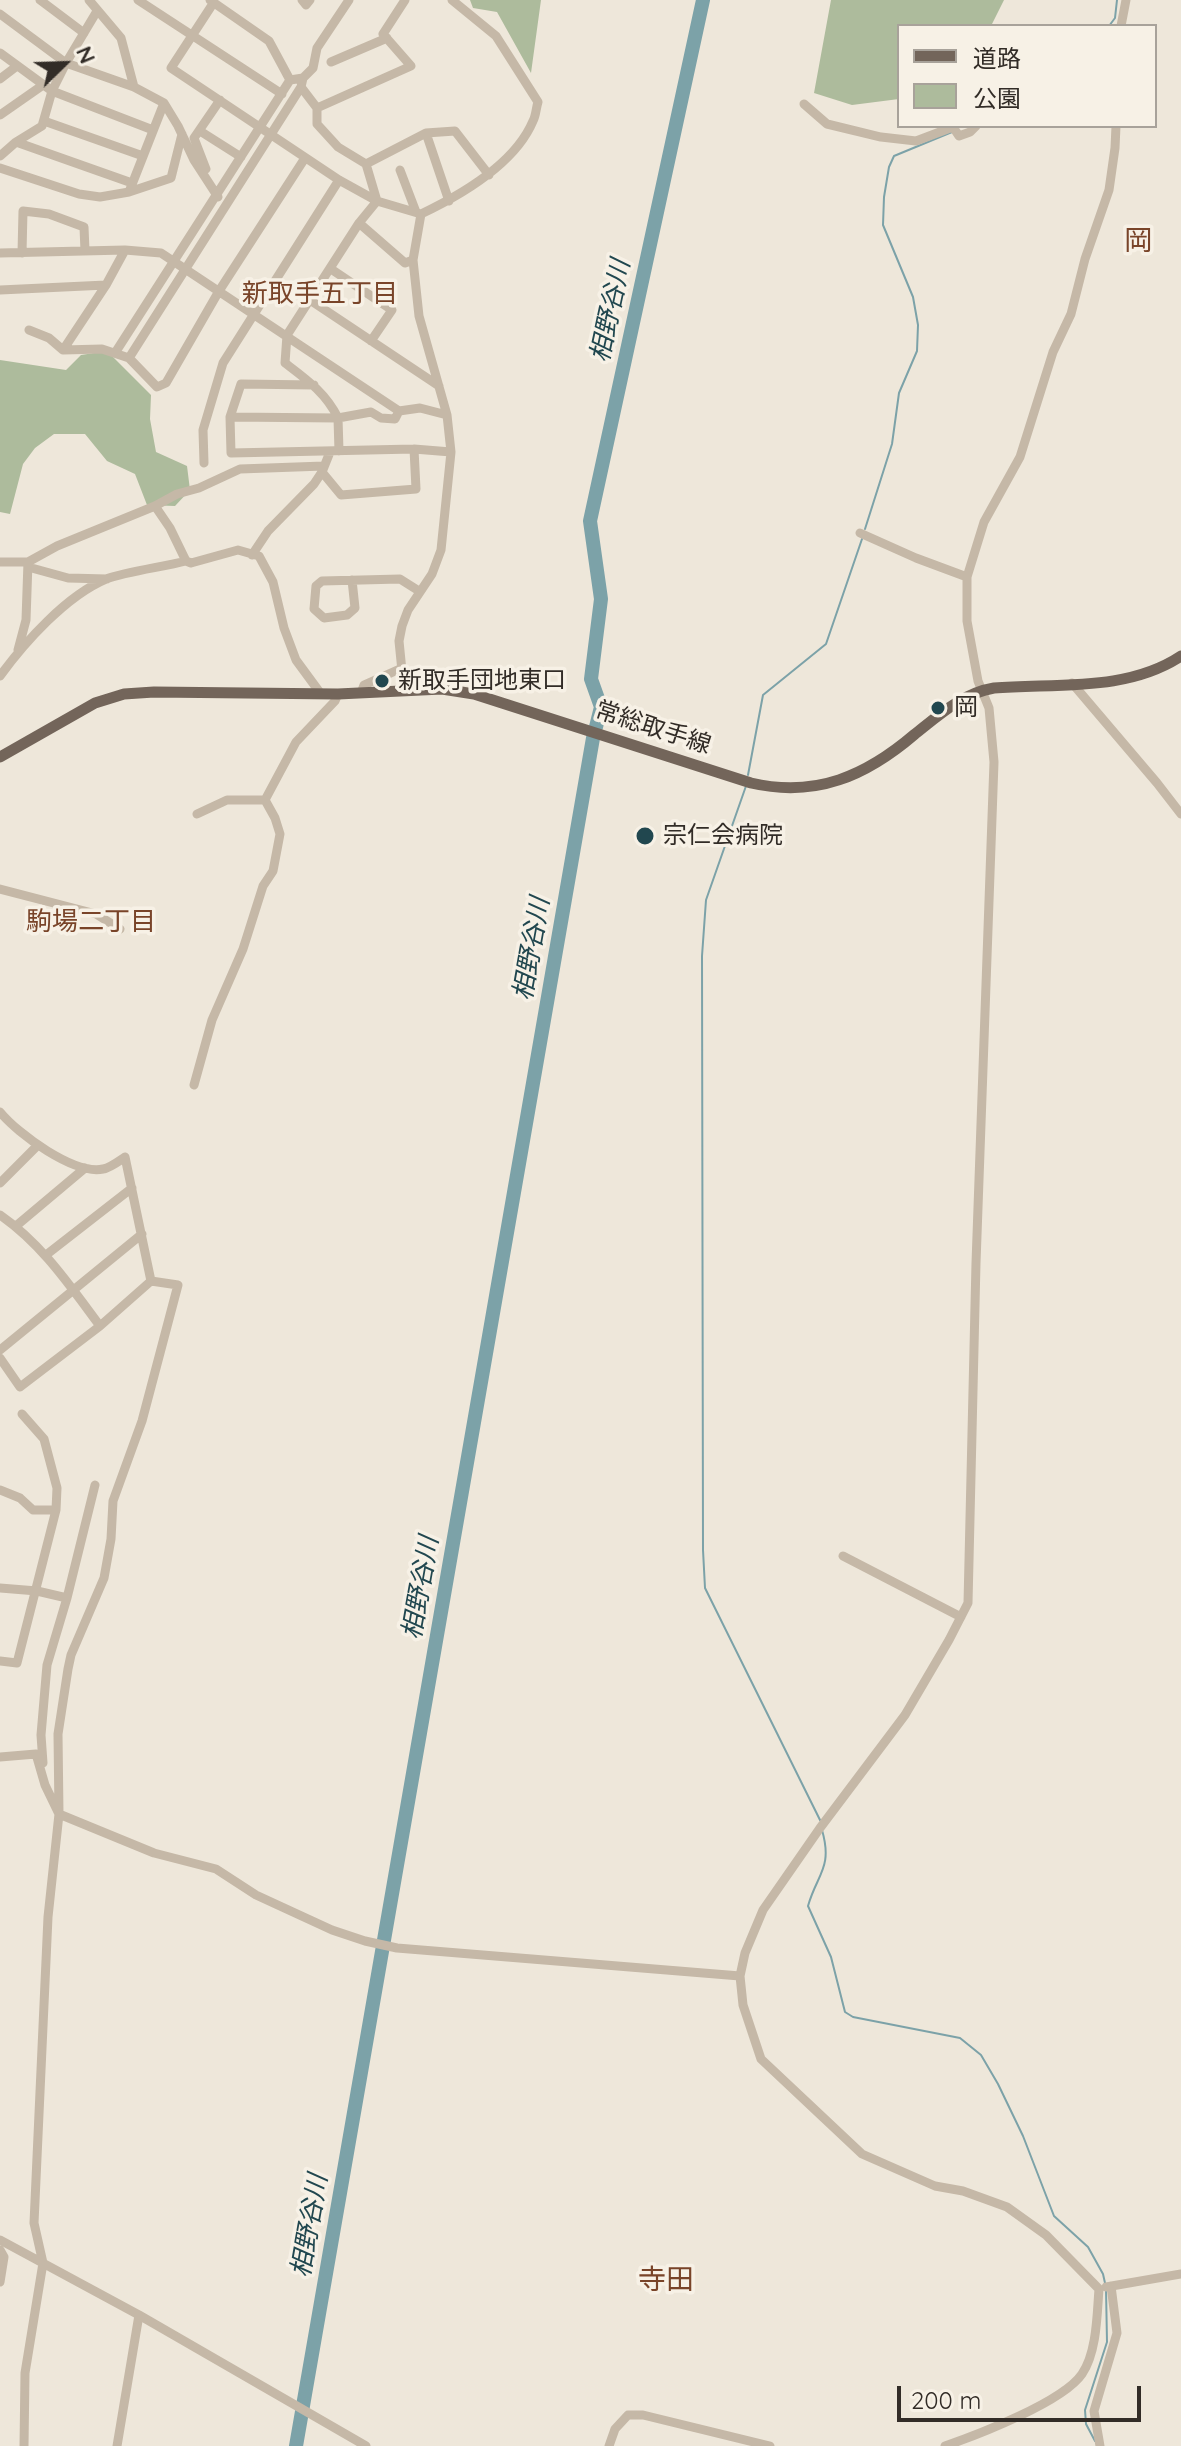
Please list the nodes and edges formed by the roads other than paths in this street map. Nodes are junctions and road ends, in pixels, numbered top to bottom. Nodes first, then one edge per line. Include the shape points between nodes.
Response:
1 (40, 0) edge
2 (89, 0) edge
3 (138, 0) edge
4 (302, 0) edge
5 (310, 0) edge
6 (349, 0) edge
7 (405, 0) edge
8 (452, 0) edge
9 (1126, 0) edge
10 (212, 1) edge
11 (97, 11) junction
12 (0, 14) edge
13 (1121, 24) edge
14 (84, 33) junction
15 (191, 35) junction
16 (387, 38) junction
17 (0, 53) edge
18 (331, 62) dead end
19 (66, 63) junction
20 (17, 66) junction
21 (0, 79) edge
22 (290, 80) junction
23 (302, 83) junction
24 (43, 85) junction
25 (134, 87) junction
26 (52, 91) junction
27 (282, 94) junction
28 (220, 100) junction
29 (164, 103) junction
30 (804, 104) dead end
31 (317, 108) junction
32 (0, 115) edge
33 (44, 121) junction
34 (259, 128) junction
35 (950, 128) edge
36 (954, 128) edge
37 (974, 128) edge
38 (1116, 128) edge
39 (153, 130) junction
40 (200, 131) junction
41 (426, 133) junction
42 (182, 134) junction
43 (270, 136) junction
44 (16, 142) junction
45 (0, 156) edge
46 (143, 156) junction
47 (241, 157) junction
48 (305, 158) junction
49 (366, 164) junction
50 (0, 168) edge
51 (206, 169) dead end
52 (400, 170) dead end
53 (489, 175) junction
54 (339, 180) junction
55 (130, 188) junction
56 (217, 195) junction
57 (377, 201) junction
58 (449, 201) junction
59 (225, 207) junction
60 (419, 213) junction
61 (359, 223) junction
62 (125, 250) junction
63 (85, 251) junction
64 (0, 253) edge
65 (22, 253) junction
66 (413, 260) junction
67 (174, 262) junction
68 (331, 269) junction
69 (186, 270) junction
70 (106, 285) junction
71 (0, 290) edge
72 (219, 291) junction
73 (310, 300) junction
74 (253, 314) junction
75 (29, 330) dead end
76 (287, 335) junction
77 (371, 341) junction
78 (63, 350) junction
79 (115, 353) junction
80 (129, 358) junction
81 (314, 385) junction
82 (439, 386) junction
83 (399, 411) junction
84 (447, 415) junction
85 (230, 417) junction
86 (338, 418) junction
87 (414, 449) junction
88 (334, 451) junction
89 (451, 452) junction
90 (204, 463) dead end
91 (323, 469) junction
92 (155, 506) junction
93 (863, 535) dead end
94 (252, 555) junction
95 (186, 561) junction
96 (0, 562) edge
97 (28, 564) junction
98 (967, 577) junction
99 (107, 579) junction
100 (352, 580) junction
101 (419, 591) junction
102 (17, 654) junction
103 (1179, 662) edge
104 (402, 668) junction
105 (0, 676) edge
106 (1072, 683) junction
107 (404, 691) junction
108 (981, 691) junction
109 (361, 693) junction
110 (321, 694) junction
111 (338, 694) junction
112 (0, 757) edge
113 (265, 800) junction
114 (197, 814) dead end
115 (1181, 814) edge
116 (0, 889) edge
117 (120, 929) dead end
118 (194, 1085) dead end
119 (1, 1116) edge
120 (37, 1146) junction
121 (85, 1168) junction
122 (0, 1183) edge
123 (132, 1188) junction
124 (0, 1215) edge
125 (16, 1226) junction
126 (142, 1234) junction
127 (46, 1255) junction
128 (151, 1281) junction
129 (73, 1291) junction
130 (100, 1326) junction
131 (0, 1350) edge
132 (2, 1365) edge
133 (22, 1414) dead end
134 (95, 1485) dead end
135 (0, 1490) edge
136 (56, 1510) junction
137 (843, 1556) dead end
138 (0, 1588) edge
139 (37, 1591) junction
140 (67, 1598) junction
141 (961, 1617) junction
142 (0, 1661) edge
143 (0, 1757) edge
144 (45, 1785) junction
145 (59, 1814) junction
146 (740, 1976) junction
147 (0, 2240) edge
148 (0, 2250) edge
149 (43, 2263) junction
150 (1181, 2274) edge
151 (0, 2282) edge
152 (1105, 2287) junction
153 (139, 2315) junction
154 (24, 2446) edge
155 (117, 2446) edge
156 (366, 2446) edge
157 (609, 2446) edge
158 (770, 2446) edge
159 (945, 2446) edge
160 (1100, 2446) edge

1 - 14 street
2 - 11 street
3 - 15 street
4 - 5 street via 306,5
6 - 23 street via 317,48 313,68
7 - 16 street via 383,34
8 - 53 street via 496,36 538,102 533,121
9 - 13 street
10 - 15 street
10 - 22 street via 269,41
11 - 14 street
11 - 25 street via 121,38
12 - 19 street
14 - 19 street
15 - 27 street
15 - 28 street via 171,68
16 - 18 street
16 - 31 street via 411,66
17 - 20 street
19 - 25 street
19 - 26 street
20 - 21 street
20 - 24 street
22 - 23 street
22 - 27 street
23 - 31 street
23 - 43 street
24 - 26 street
24 - 32 street
25 - 29 street
26 - 33 street
26 - 39 street
27 - 34 street
28 - 34 street
28 - 40 street
29 - 39 street
29 - 42 street
30 - 35 street via 827,124 881,137 916,141
31 - 49 street via 317,124 338,147
33 - 44 street
33 - 46 street
34 - 43 street
34 - 47 street
36 - 37 street via 959,136
38 - 98 street via 1109,190 1071,314 1053,352 1020,457 984,522
39 - 46 street
40 - 47 street
40 - 51 street via 194,138
41 - 49 street
41 - 53 street via 455,131
41 - 58 street
42 - 55 street via 171,178
42 - 56 street
43 - 48 street
43 - 59 street
44 - 45 street
44 - 55 street
46 - 55 street
47 - 56 street
48 - 54 street
48 - 72 street
49 - 57 street
50 - 55 street via 79,194 100,197
52 - 60 street
53 - 58 street
54 - 57 street
54 - 74 street
56 - 59 street
56 - 67 street
57 - 60 street
57 - 61 street
58 - 60 street
59 - 69 street
60 - 66 street
61 - 66 street via 405,263
61 - 68 street
62 - 63 street
62 - 67 street via 161,253
62 - 70 street
63 - 65 street
63 - 65 street via 84,227 23,211
64 - 65 street
66 - 82 street via 422,331
67 - 69 street
67 - 79 street
68 - 73 street
68 - 77 street via 392,310
69 - 72 street
69 - 80 street
70 - 71 street
70 - 78 street
72 - 74 street
72 - 80 street via 166,383 157,387
73 - 76 street
73 - 77 street
74 - 76 street
74 - 90 street via 223,363 203,430
75 - 78 street
76 - 81 street via 285,363
76 - 83 street
77 - 82 street
78 - 79 street
79 - 80 street
81 - 85 street via 241,384
81 - 86 street
82 - 84 street
83 - 84 street via 420,408
83 - 86 street via 395,419 371,412
84 - 89 street
85 - 86 street
85 - 88 street via 231,453
86 - 88 street
87 - 88 street
87 - 89 street
87 - 91 street via 416,489 341,495
88 - 91 street
89 - 101 street via 441,550
91 - 92 street via 240,469
91 - 94 street
92 - 95 street
92 - 97 street via 57,546
93 - 98 street
94 - 95 street via 238,550
94 - 110 street via 259,556 273,582 296,660
95 - 99 street
96 - 97 street
97 - 99 street via 68,578
97 - 102 street via 26,620
98 - 108 street via 967,621
99 - 102 street via 71,601
100 - 100 street via 322,581 316,586 314,609 324,618 347,615 355,608
100 - 101 street via 400,579
101 - 104 street via 402,626
102 - 105 street
103 - 106 main road, 常総取手線 via 1127,679
104 - 107 street
104 - 109 street via 364,685
106 - 108 main road, 常総取手線
106 - 115 street
107 - 108 main road, 常総取手線 via 466,691 751,783 794,788 838,781 869,769 948,708
107 - 109 main road, 常総取手線
108 - 141 street via 991,720 994,762 968,1603
109 - 111 main road, 常総取手線
110 - 111 main road, 常総取手線
110 - 112 main road, 常総取手線 via 124,694 95,703
111 - 113 street via 296,742
113 - 114 street via 227,800
113 - 118 street via 280,834 275,863 212,1020
116 - 117 street via 96,914
119 - 120 street
120 - 121 street
120 - 122 street
121 - 123 street via 104,1169 125,1157
121 - 125 street
123 - 126 street
123 - 127 street
124 - 125 street
125 - 127 street
126 - 128 street
126 - 129 street
127 - 129 street
128 - 130 street
128 - 145 street via 178,1285 142,1421 113,1501 104,1578 71,1655 58,1734
129 - 130 street
129 - 131 street
130 - 132 street via 20,1387
133 - 136 street via 44,1439 57,1488
134 - 140 street
135 - 136 street via 33,1510
136 - 139 street
137 - 141 street
138 - 139 street
139 - 140 street
139 - 142 street via 17,1663
140 - 144 street via 47,1665 41,1735
141 - 146 street via 905,1715 763,1910
143 - 144 street via 36,1754
144 - 145 street
145 - 146 street via 154,1853 216,1869 269,1901 373,1943
145 - 149 street via 48,1917 34,2223
146 - 152 street via 743,2005 761,2059 862,2154 935,2186 1007,2207
147 - 149 street
148 - 151 street
149 - 153 street
149 - 154 street via 25,2373
150 - 152 street
152 - 159 street via 1082,2374 1026,2412
152 - 160 street via 1117,2333 1094,2411
153 - 155 street
153 - 156 street
157 - 158 street via 628,2415

